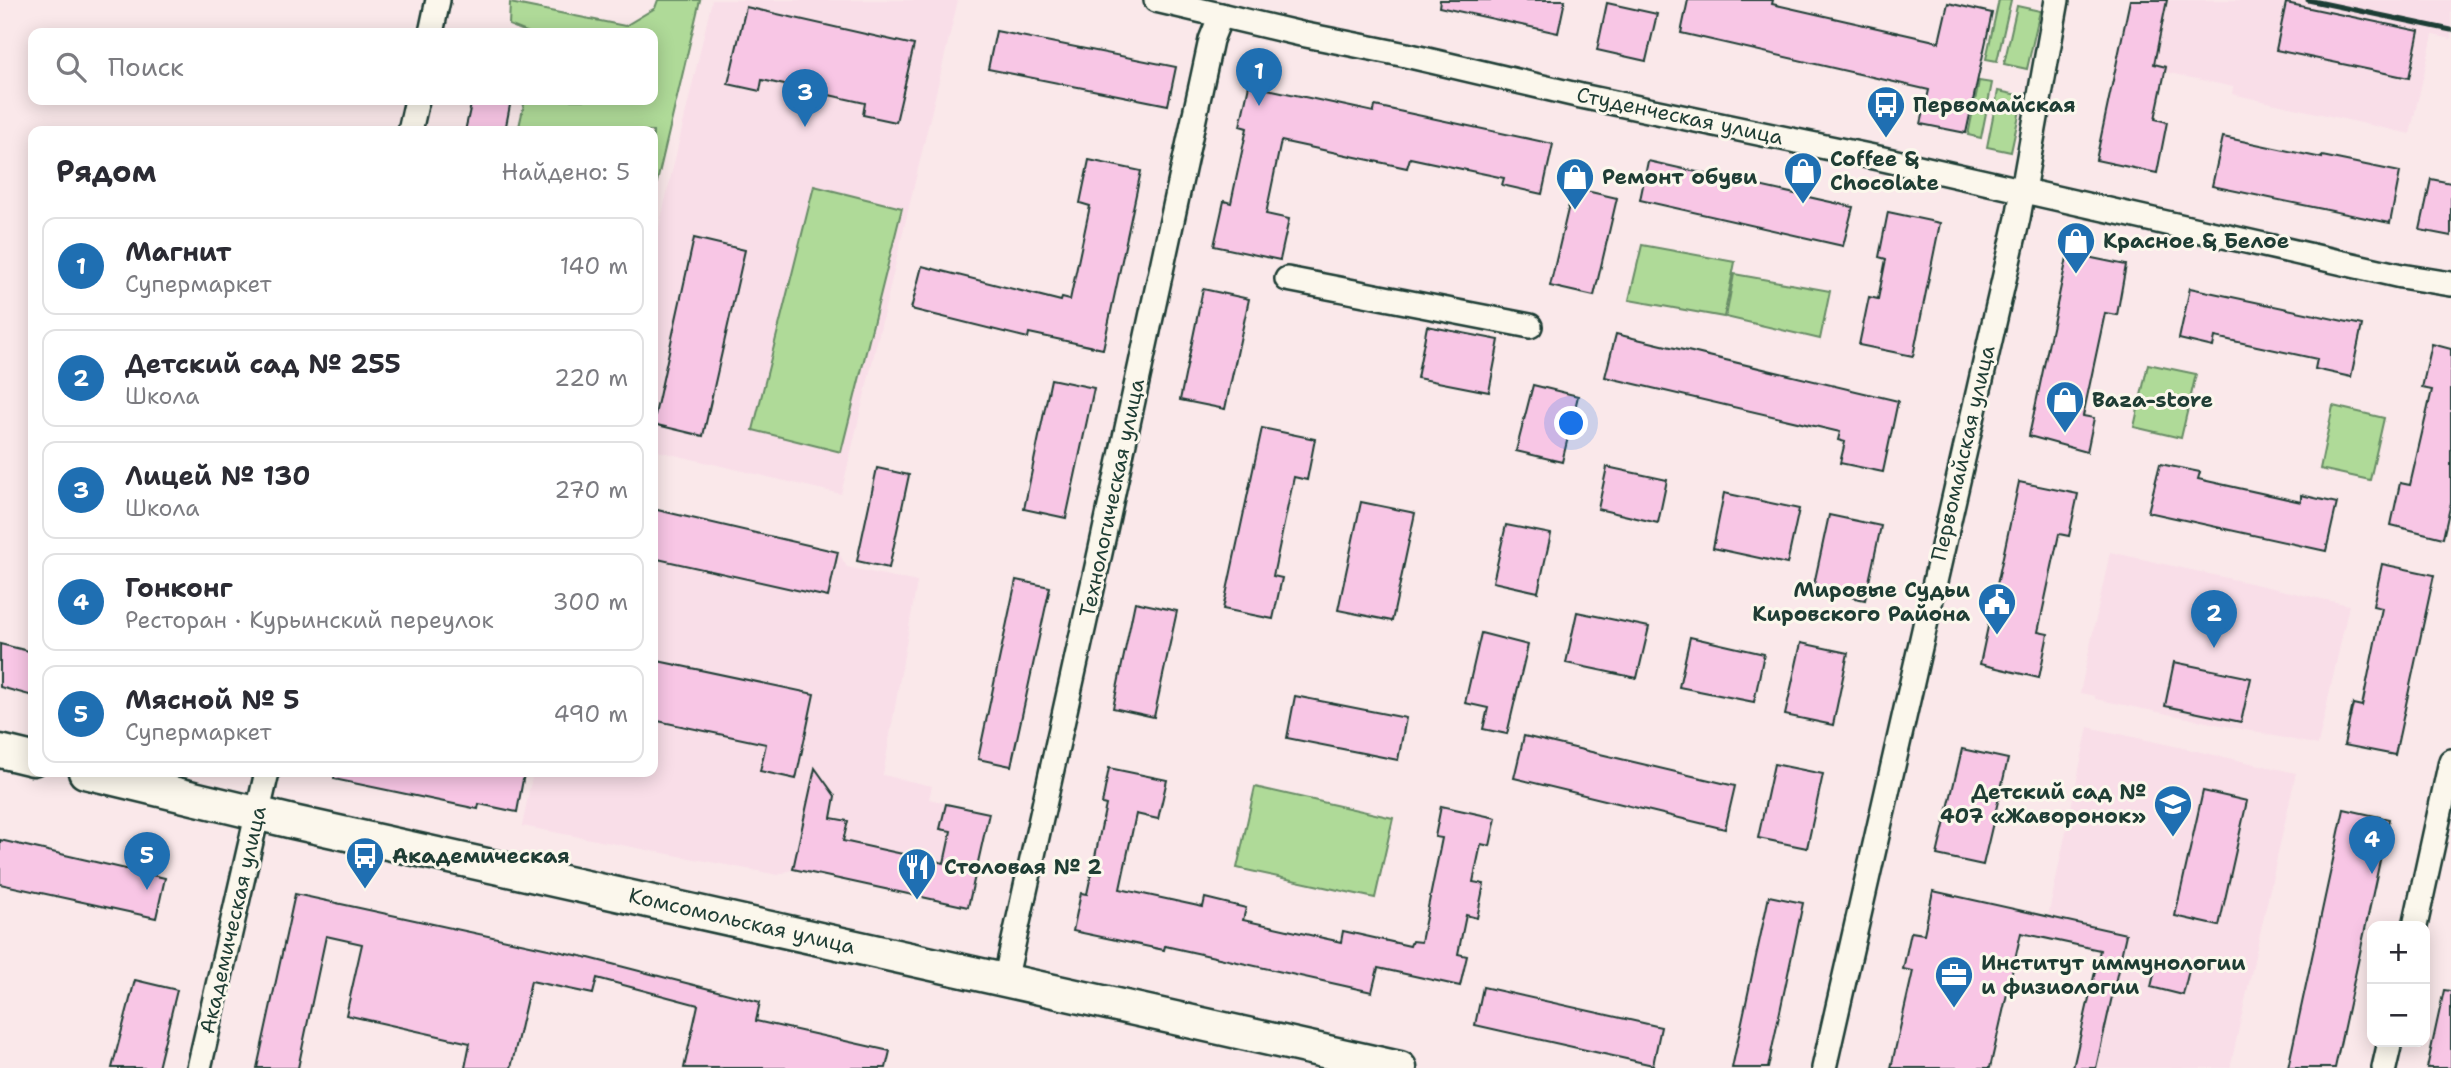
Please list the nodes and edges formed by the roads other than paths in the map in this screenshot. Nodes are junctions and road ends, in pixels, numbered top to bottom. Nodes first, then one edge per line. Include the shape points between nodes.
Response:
1 (438, 0) edge
2 (1156, 0) edge
3 (2057, 0) edge
4 (1220, 15) junction
5 (432, 28) edge
6 (415, 105) edge
7 (411, 126) edge
8 (2023, 190) junction
9 (1287, 279) dead end
10 (2451, 285) edge
11 (1530, 326) dead end
12 (0, 751) edge
13 (28, 758) edge
14 (2451, 761) edge
15 (105, 777) edge
16 (266, 777) edge
17 (257, 814) junction
18 (2416, 921) edge
19 (1005, 981) junction
20 (2389, 1047) edge
21 (199, 1068) edge
22 (1400, 1068) edge
23 (1824, 1068) edge
24 (2384, 1068) edge

1 - 5 street
2 - 4 street, Студенческая улица
3 - 8 street, Первомайская улица
4 - 8 street, Студенческая улица
4 - 19 street, Технологическая улица
6 - 7 street
8 - 10 street, Студенческая улица
8 - 23 street, Первомайская улица
9 - 11 street
12 - 13 main road
14 - 18 street
15 - 17 main road, Комсомольская улица
16 - 17 street, Академическая улица
17 - 19 main road, Комсомольская улица
17 - 21 street, Академическая улица
19 - 22 main road, Комсомольская улица
20 - 24 street

